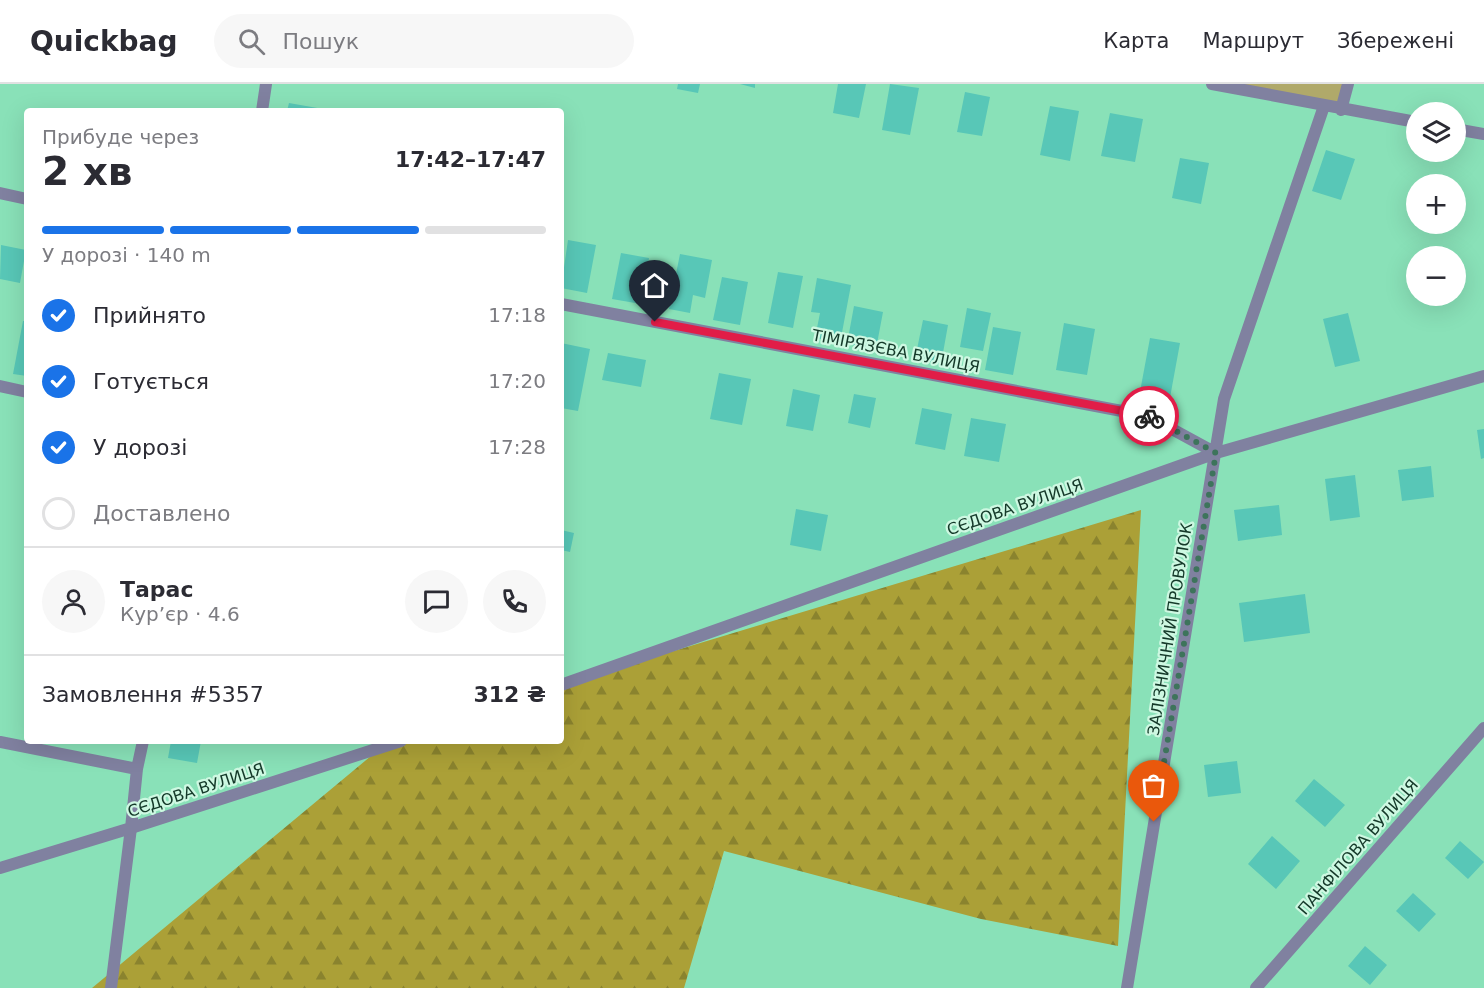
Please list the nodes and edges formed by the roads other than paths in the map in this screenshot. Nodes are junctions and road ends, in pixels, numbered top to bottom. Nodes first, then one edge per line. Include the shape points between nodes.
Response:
1 (266, 84) edge
2 (1212, 84) edge
3 (1348, 84) edge
4 (1324, 106) junction
5 (262, 108) edge
6 (1341, 110) junction
7 (1406, 121) edge
8 (1466, 131) edge
9 (1484, 134) edge
10 (0, 193) edge
11 (24, 198) edge
12 (564, 305) edge
13 (1484, 375) edge
14 (0, 386) edge
15 (24, 391) edge
16 (1216, 453) junction
17 (564, 684) edge
18 (1484, 728) edge
19 (0, 742) edge
20 (142, 744) edge
21 (392, 744) edge
22 (137, 769) junction
23 (131, 828) junction
24 (0, 868) edge
25 (111, 988) edge
26 (1127, 988) edge
27 (1257, 988) edge

1 - 5 street
2 - 4 street
3 - 6 street
4 - 6 street
4 - 16 street, ЗАЛІЗНИЧНИЙ ПРОВУЛОК via 1224,399
6 - 7 street
8 - 9 street
10 - 11 street
12 - 16 street, ТІМІРЯЗЄВА ВУЛИЦЯ via 1148,416
13 - 16 street, СЄДОВА ВУЛИЦЯ
14 - 15 street
16 - 17 street, СЄДОВА ВУЛИЦЯ
16 - 26 street, ЗАЛІЗНИЧНИЙ ПРОВУЛОК
18 - 27 street, ПАНФІЛОВА ВУЛИЦЯ
19 - 22 street
20 - 22 street
21 - 23 street, СЄДОВА ВУЛИЦЯ
22 - 23 street
23 - 24 street, СЄДОВА ВУЛИЦЯ
23 - 25 street

